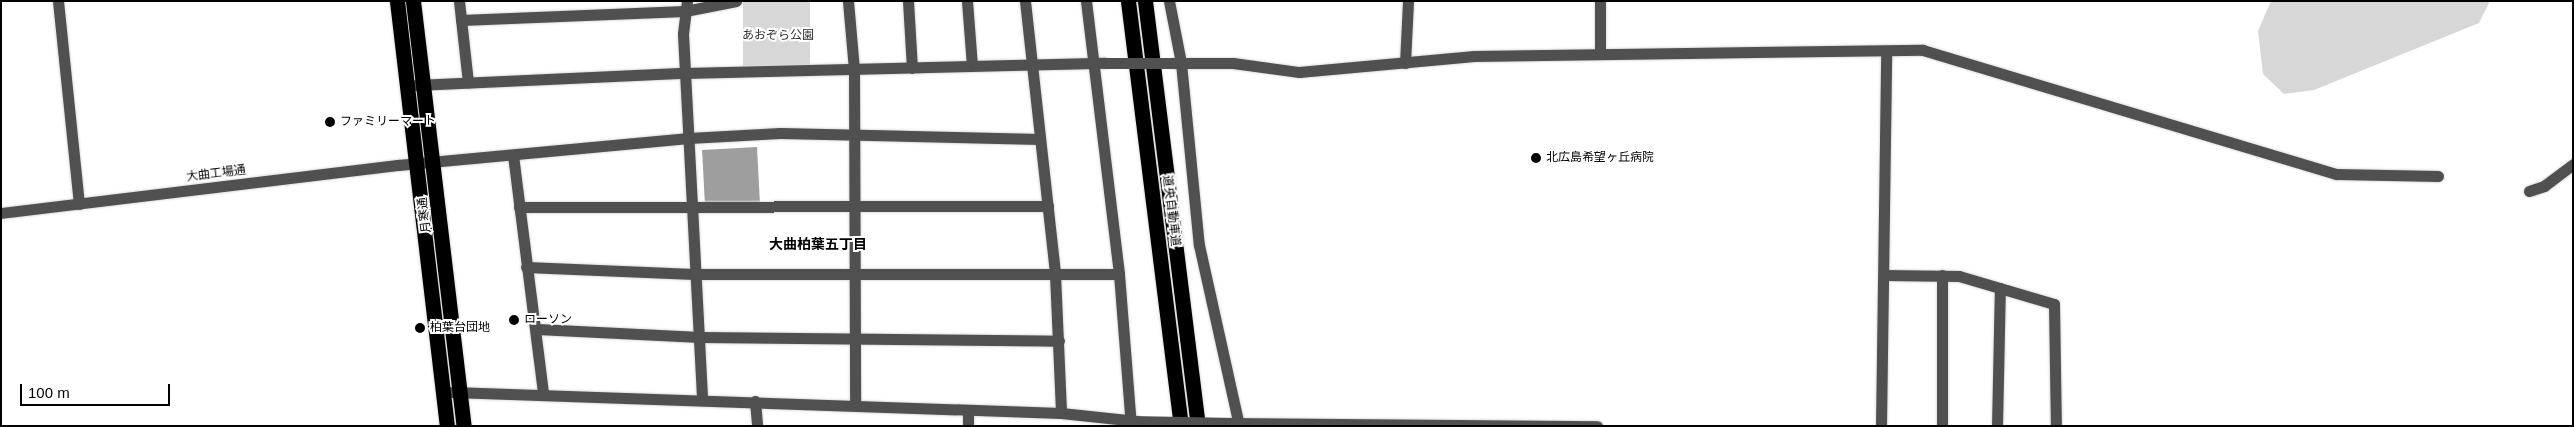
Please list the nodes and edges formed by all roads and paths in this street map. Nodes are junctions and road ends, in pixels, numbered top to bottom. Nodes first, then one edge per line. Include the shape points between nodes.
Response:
1 (58, 1) edge
2 (397, 1) edge
3 (413, 1) edge
4 (459, 1) edge
5 (736, 1) edge
6 (848, 1) edge
7 (908, 1) edge
8 (967, 1) edge
9 (1025, 1) edge
10 (1086, 1) edge
11 (1128, 1) edge
12 (1145, 1) edge
13 (1169, 1) edge
14 (1408, 1) edge
15 (1600, 1) edge
16 (622, 6) edge
17 (686, 6) edge
18 (461, 20) junction
19 (1886, 50) junction
20 (1600, 54) junction
21 (1177, 63) junction
22 (1405, 63) junction
23 (1099, 64) junction
24 (972, 66) junction
25 (1031, 67) junction
26 (912, 68) junction
27 (854, 70) junction
28 (685, 73) junction
29 (468, 83) junction
30 (422, 85) junction
31 (407, 86) junction
32 (855, 135) junction
33 (689, 138) junction
34 (1040, 139) junction
35 (513, 155) junction
36 (434, 162) junction
37 (417, 163) junction
38 (2573, 164) edge
39 (2438, 176) dead end
40 (2529, 191) dead end
41 (79, 204) junction
42 (1048, 206) junction
43 (519, 207) junction
44 (855, 208) junction
45 (692, 210) junction
46 (1, 214) edge
47 (526, 267) junction
48 (855, 272) junction
49 (694, 274) junction
50 (1055, 274) junction
51 (1119, 274) junction
52 (1884, 275) junction
53 (1942, 275) junction
54 (2000, 288) junction
55 (537, 329) junction
56 (855, 336) junction
57 (700, 337) junction
58 (1059, 341) junction
59 (461, 391) junction
60 (443, 392) junction
61 (543, 392) junction
62 (702, 398) junction
63 (755, 401) junction
64 (855, 404) junction
65 (968, 411) junction
66 (1061, 412) junction
67 (1088, 421) edge
68 (1133, 422) edge
69 (1235, 424) edge
70 (447, 426) edge
71 (464, 426) edge
72 (757, 426) edge
73 (968, 426) edge
74 (1181, 426) edge
75 (1198, 426) edge
76 (1597, 426) edge
77 (1881, 426) edge
78 (1942, 426) edge
79 (1997, 426) edge
80 (2056, 426) edge

1 - 41 street
2 - 31 highway, 月寒通
3 - 30 highway, 月寒通
4 - 18 street
5 - 17 street
6 - 27 street
7 - 26 street
8 - 24 street
9 - 25 street
10 - 23 street
11 - 74 highway, 道央自動車道
12 - 75 highway, 道央自動車道
13 - 21 street
14 - 22 street
15 - 20 street
16 - 17 street
16 - 18 street
17 - 28 street
18 - 29 street
19 - 20 street
19 - 39 street via 1923,50 2336,174
19 - 52 street
20 - 22 street via 1474,56
21 - 22 street via 1233,64 1299,72
21 - 23 street, bridge
21 - 69 street via 1199,245
23 - 25 street
23 - 51 street
24 - 25 street
24 - 26 street
25 - 34 street
26 - 27 street
27 - 28 street
27 - 32 street
28 - 29 street
28 - 33 street
29 - 30 street
30 - 31 street
30 - 36 highway, 月寒通
31 - 37 highway, 月寒通
32 - 33 street, 大曲工場通
32 - 34 street, 大曲工場通
32 - 44 street
33 - 35 street, 大曲工場通
33 - 45 street
34 - 42 street
35 - 36 street, 大曲工場通
35 - 43 street
36 - 37 street, 大曲工場通
36 - 59 highway, 月寒通
37 - 41 street, 大曲工場通
37 - 60 highway, 月寒通
38 - 40 street via 2544,186
41 - 46 street, 大曲工場通
42 - 44 street
42 - 50 street
43 - 45 street
43 - 47 street
44 - 45 street
44 - 48 street
45 - 49 street
47 - 49 street
47 - 55 street
48 - 49 street
48 - 50 street
48 - 56 street
49 - 57 street
50 - 51 street
50 - 58 street
51 - 68 street
52 - 53 street
52 - 77 street
53 - 54 street
53 - 78 street
54 - 79 street
54 - 80 street via 2054,304
55 - 57 street
55 - 61 street
56 - 57 street
56 - 58 street
56 - 64 street
57 - 62 street
58 - 66 street
59 - 60 street
59 - 61 street
59 - 71 highway, 月寒通
60 - 70 highway, 月寒通
61 - 62 street
62 - 63 street
63 - 64 street
63 - 72 street
64 - 65 street
65 - 66 street
65 - 73 street
66 - 67 street
67 - 68 street
68 - 69 street, bridge
69 - 76 street

